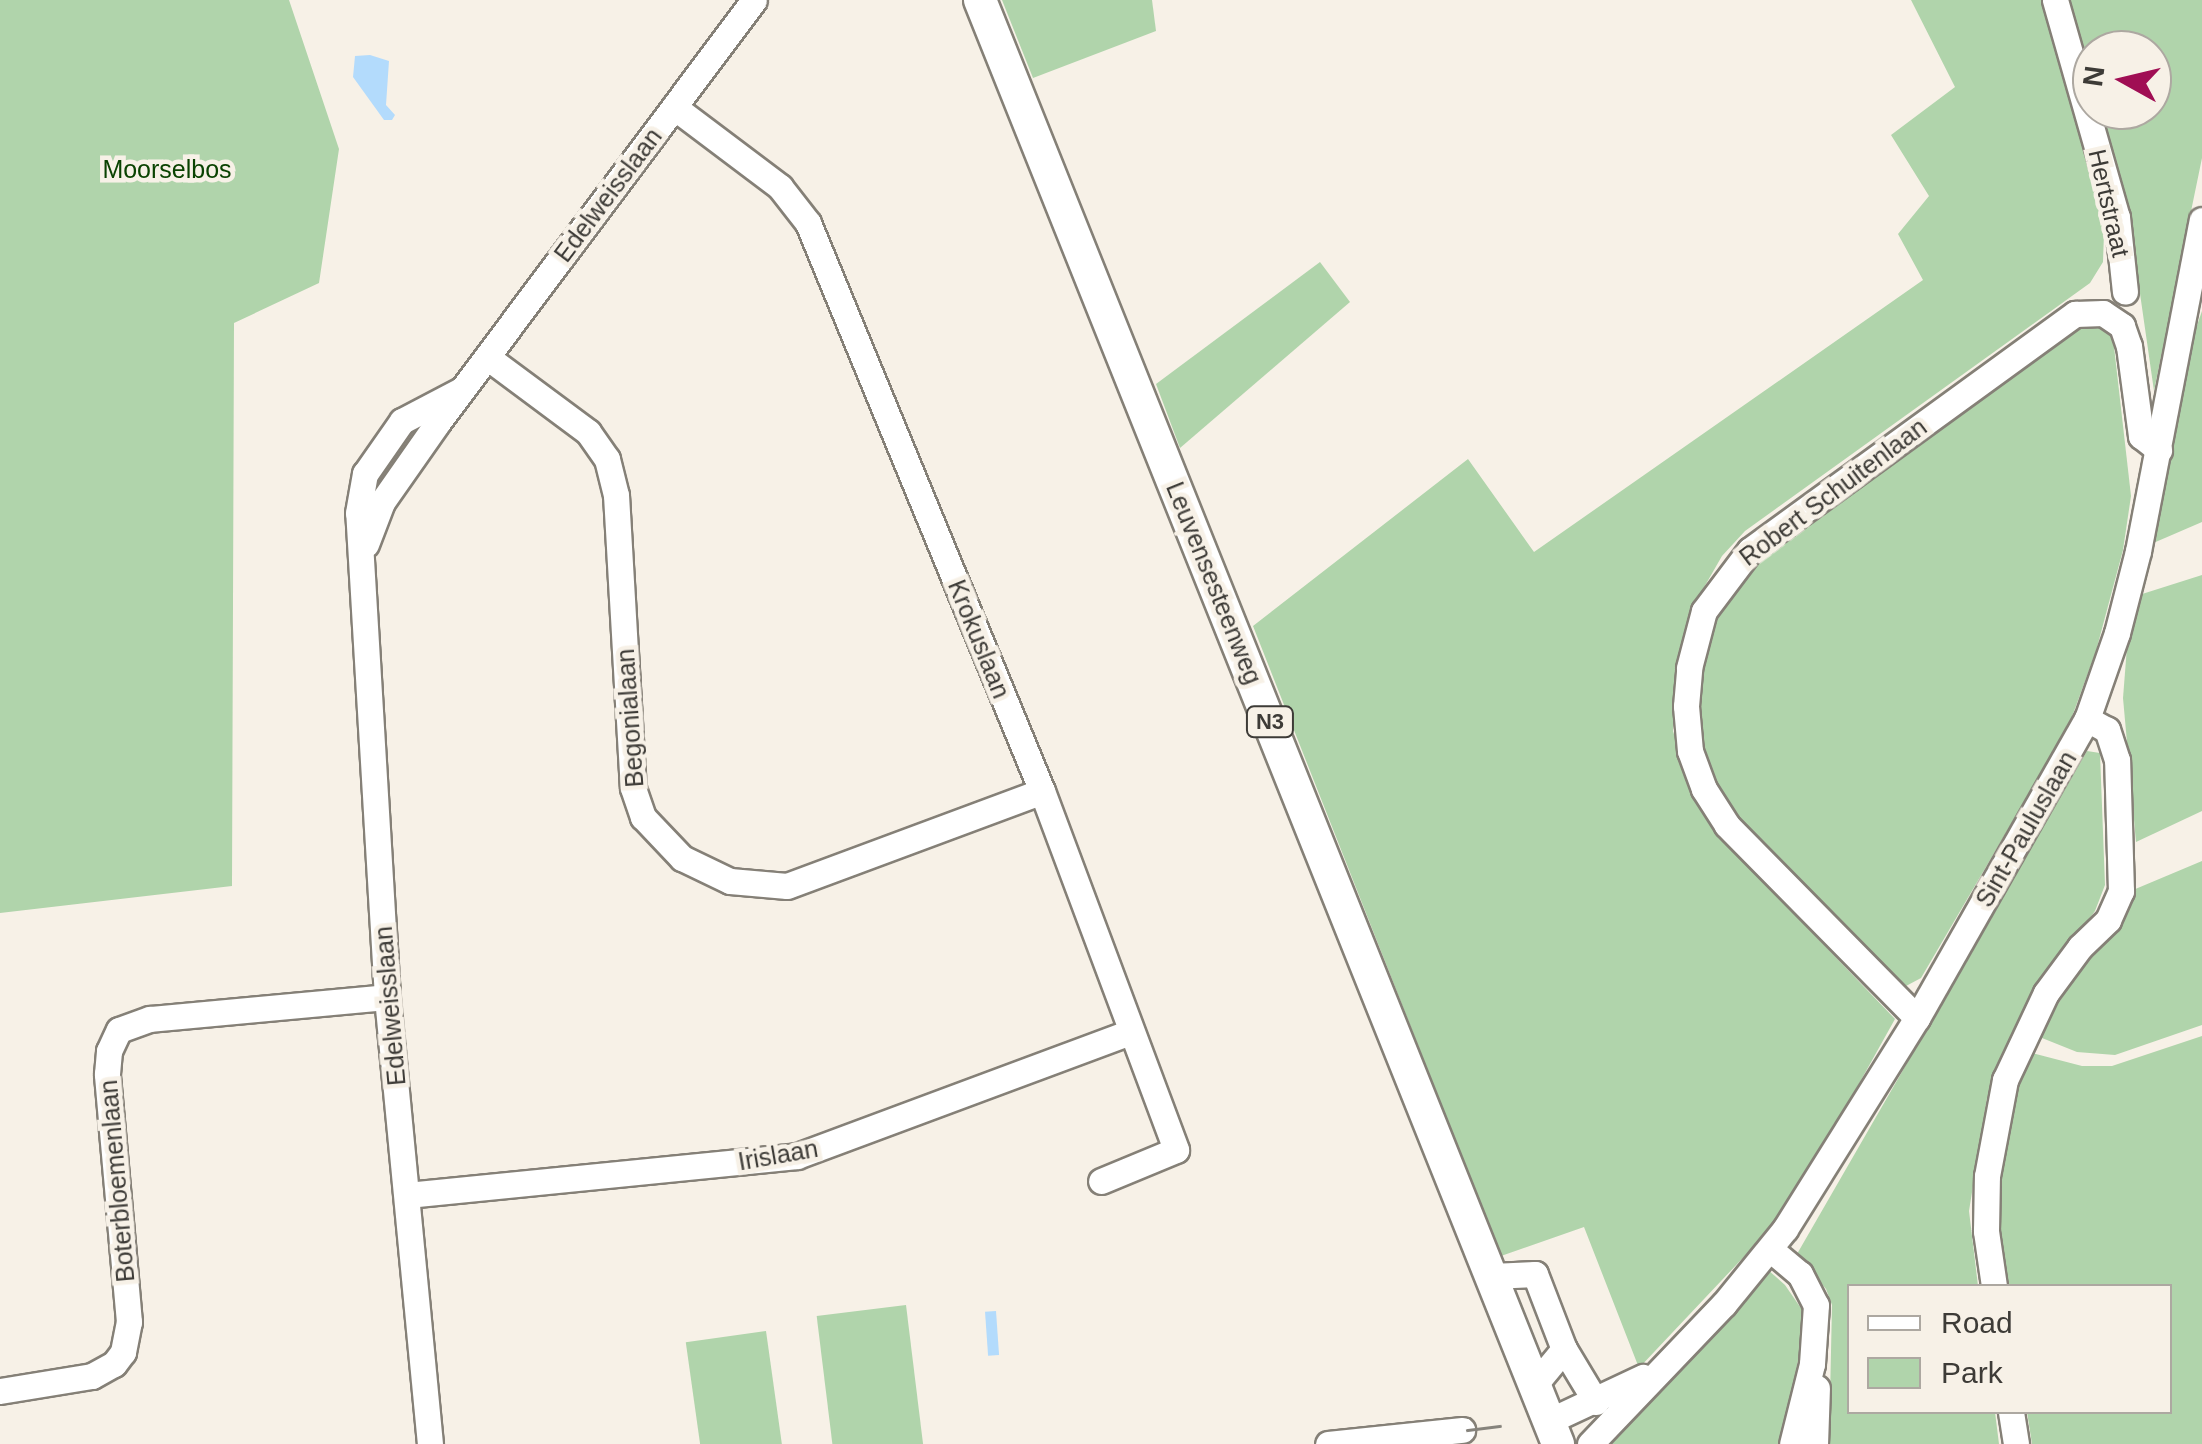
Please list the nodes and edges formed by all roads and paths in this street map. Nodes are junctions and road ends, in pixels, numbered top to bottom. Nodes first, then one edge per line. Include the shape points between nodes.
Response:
1 (754, 0) edge
2 (980, 0) edge
3 (2056, 0) edge
4 (674, 107) junction
5 (2202, 220) edge
6 (2198, 252) edge
7 (2125, 292) dead end
8 (486, 357) junction
9 (461, 390) junction
10 (398, 426) junction
11 (2161, 438) junction
12 (420, 448) junction
13 (370, 464) junction
14 (396, 482) junction
15 (362, 566) junction
16 (2087, 719) junction
17 (1042, 791) junction
18 (387, 997) junction
19 (1918, 1018) junction
20 (1130, 1032) junction
21 (1101, 1181) dead end
22 (408, 1195) junction
23 (1770, 1248) junction
24 (1492, 1276) junction
25 (1994, 1284) edge
26 (1564, 1349) junction
27 (1673, 1359) junction
28 (1812, 1364) junction
29 (1534, 1384) junction
30 (0, 1391) edge
31 (1596, 1402) junction
32 (2011, 1414) edge
33 (1462, 1430) dead end
34 (1554, 1433) edge
35 (430, 1444) edge
36 (1330, 1444) edge
37 (1590, 1444) edge
38 (1792, 1444) edge
39 (1816, 1444) edge
40 (2016, 1444) edge

1 - 4 street, Edelweisslaan
2 - 24 main road, Leuvensesteenweg / N3
3 - 7 street, Hertstraat via 2117,217
4 - 8 street, Edelweisslaan
4 - 17 street, Krokuslaan via 772,180 808,223
5 - 6 street, Sint-Pauluslaan
6 - 11 street, Sint-Pauluslaan
8 - 9 street, Edelweisslaan
8 - 17 street, Begonialaan via 588,432 607,460 616,495 633,788 643,817 682,858 730,882 787,886
9 - 10 street, Edelweisslaan
9 - 12 street, Edelweisslaan
10 - 12 street via 416,430
10 - 13 street, Edelweisslaan
11 - 16 street, Sint-Pauluslaan via 2117,633
11 - 19 street, Robert Schuitenlaan via 2142,440 2122,326 2108,315 2070,316 1750,550 1716,589 1697,630 1686,729 1704,789 1727,825
12 - 14 street, Edelweisslaan
13 - 14 street via 377,481
13 - 15 street, Edelweisslaan via 358,504
14 - 15 street, Edelweisslaan via 372,520
15 - 18 street, Edelweisslaan
16 - 19 street, Sint-Pauluslaan
16 - 25 street via 2107,730 2117,760 2121,890 2108,920 2046,994 2005,1080 1986,1176
17 - 20 street, Krokuslaan
18 - 22 street, Edelweisslaan
18 - 30 street, Boterbloemenlaan via 150,1019 119,1030 107,1074 129,1322 123,1352 92,1376
19 - 23 street, Sint-Pauluslaan
20 - 21 street, Krokuslaan via 1176,1150
20 - 22 street, Irislaan via 797,1156
22 - 35 street, Edelweisslaan
23 - 27 street, Sint-Pauluslaan
23 - 28 street via 1812,1293 1818,1320
24 - 26 street via 1535,1274
24 - 29 main road, Leuvensesteenweg / N3
26 - 29 street
26 - 31 street
27 - 31 street, Sint-Pauluslaan
27 - 37 street, Sint-Pauluslaan
28 - 38 street
28 - 39 street
29 - 34 main road, Leuvensesteenweg / N3
31 - 34 street, Sint-Pauluslaan
32 - 40 street
33 - 36 street

